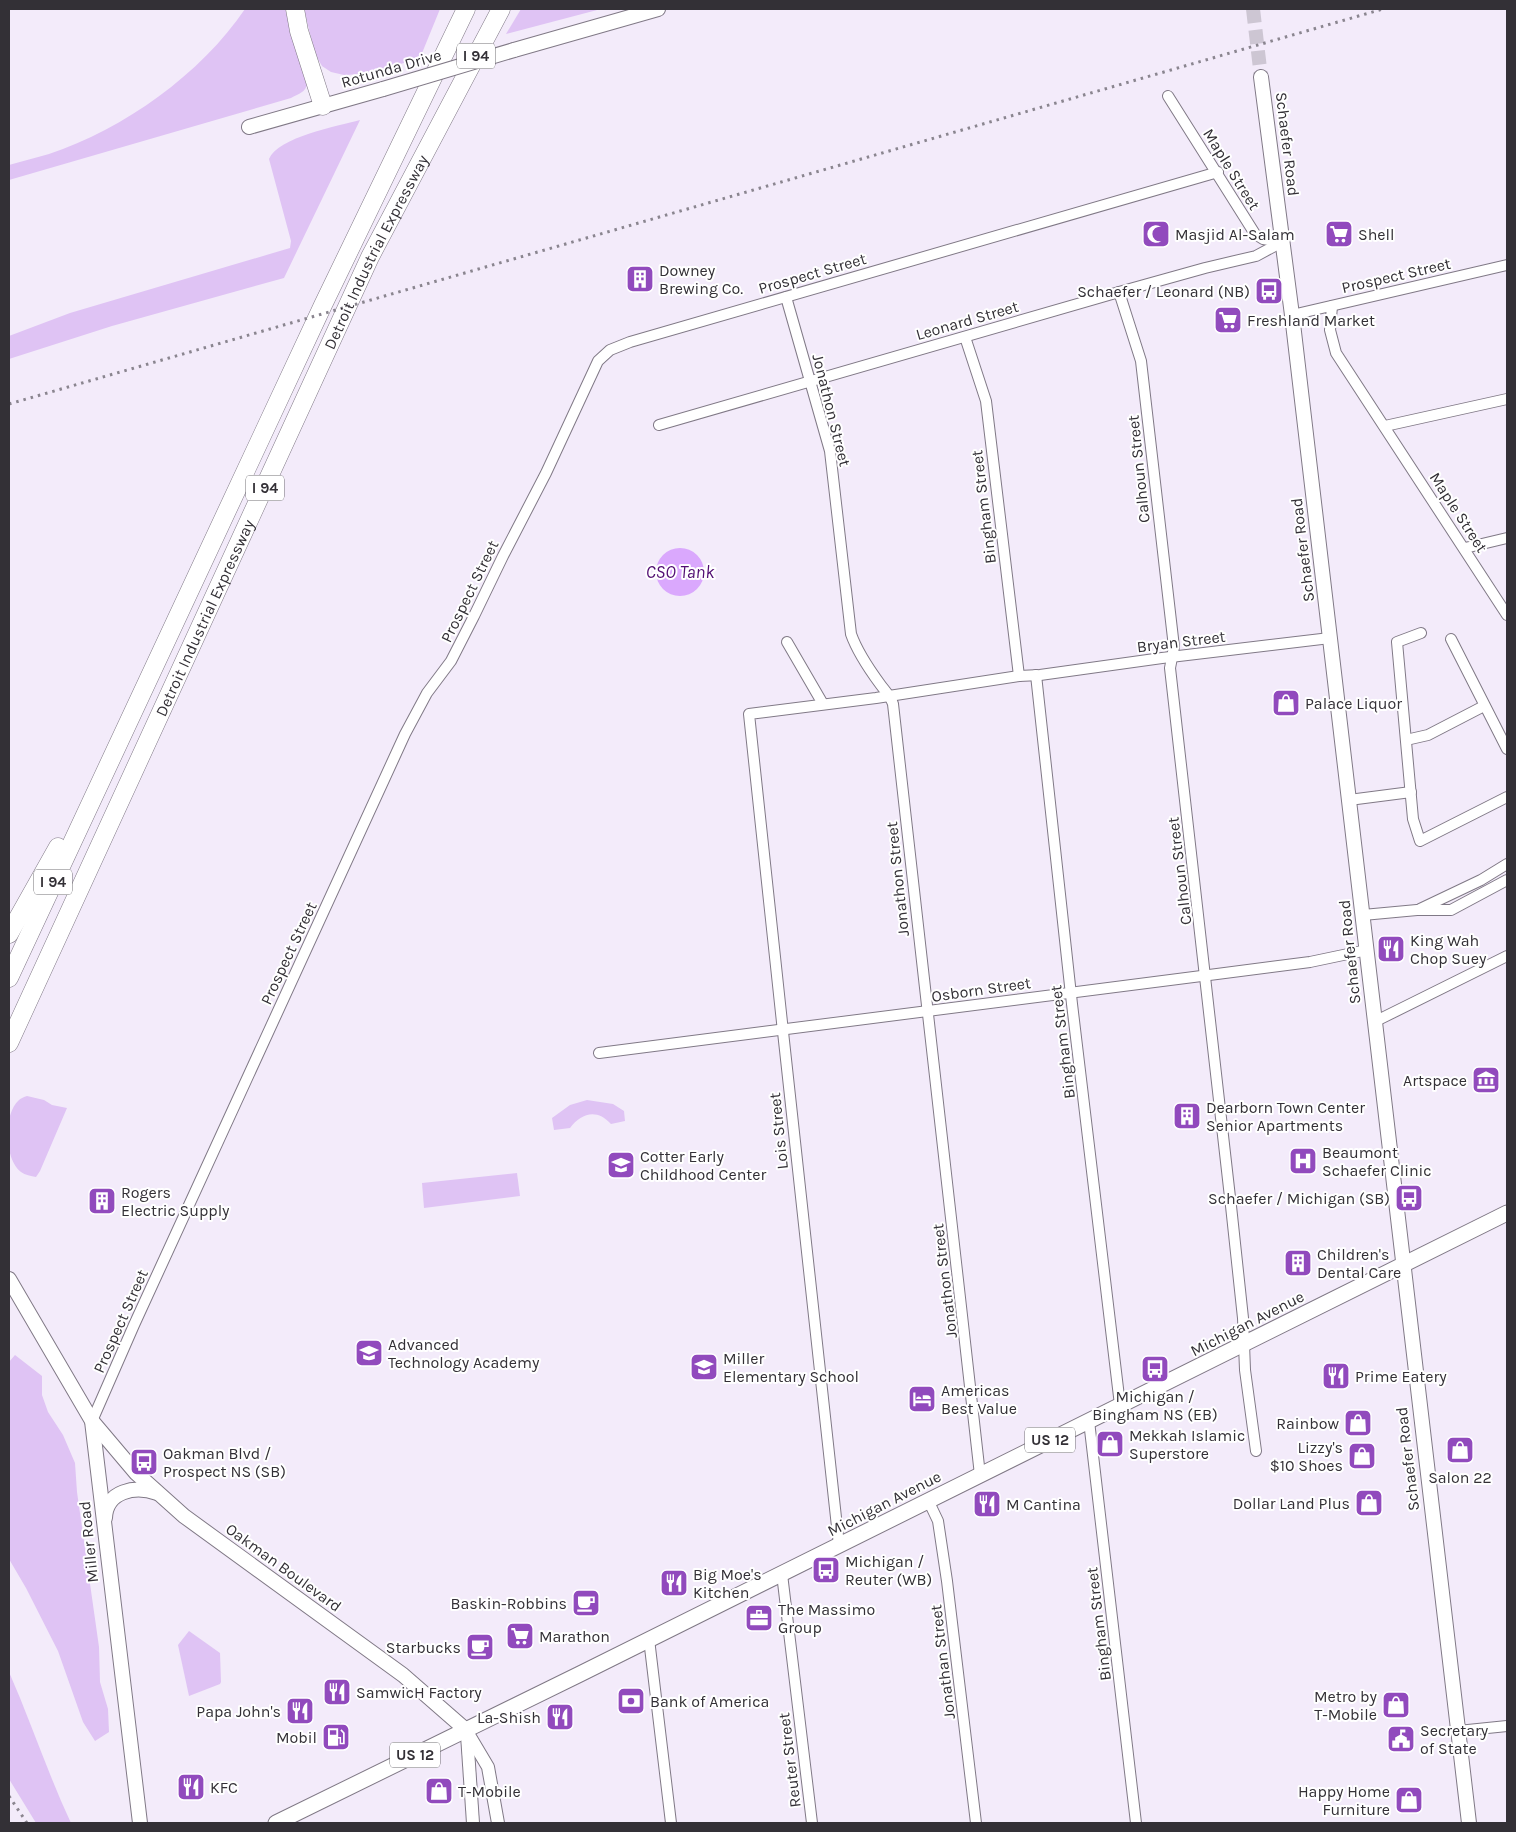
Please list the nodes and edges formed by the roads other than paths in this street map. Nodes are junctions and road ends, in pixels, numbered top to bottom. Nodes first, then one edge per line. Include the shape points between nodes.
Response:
1 (295, 9) edge
2 (460, 9) edge
3 (466, 9) edge
4 (501, 9) edge
5 (658, 9) edge
6 (452, 36) junction
7 (1261, 77) tunnel mouth
8 (1168, 96) dead end
9 (323, 106) junction
10 (249, 127) dead end
11 (1218, 172) junction
12 (1282, 242) junction
13 (1507, 265) edge
14 (1118, 292) junction
15 (786, 297) junction
16 (1332, 306) junction
17 (1292, 315) junction
18 (965, 337) junction
19 (811, 380) junction
20 (1507, 399) edge
21 (659, 425) dead end
22 (1385, 426) junction
23 (1507, 538) edge
24 (1465, 548) junction
25 (1507, 615) edge
26 (1421, 633) dead end
27 (1330, 638) junction
28 (1451, 639) dead end
29 (786, 642) dead end
30 (1172, 657) junction
31 (1036, 675) junction
32 (1019, 676) junction
33 (890, 696) junction
34 (823, 704) junction
35 (1484, 706) junction
36 (1406, 740) junction
37 (1507, 748) edge
38 (98, 786) junction
39 (1411, 792) junction
40 (1507, 796) edge
41 (1349, 800) junction
42 (1507, 864) edge
43 (1507, 880) edge
44 (1417, 910) junction
45 (1363, 916) junction
46 (9, 934) edge
47 (1366, 950) junction
48 (1507, 956) edge
49 (1206, 975) junction
50 (9, 978) edge
51 (1071, 992) junction
52 (927, 1011) junction
53 (1374, 1022) junction
54 (783, 1030) junction
55 (9, 1043) edge
56 (599, 1053) dead end
57 (1507, 1212) edge
58 (1402, 1265) junction
59 (9, 1279) edge
60 (1243, 1344) junction
61 (1120, 1405) junction
62 (92, 1421) junction
63 (1088, 1421) junction
64 (1256, 1451) dead end
65 (980, 1475) junction
66 (160, 1494) junction
67 (928, 1500) junction
68 (104, 1528) junction
69 (840, 1545) junction
70 (782, 1574) junction
71 (649, 1639) junction
72 (1507, 1726) edge
73 (466, 1730) junction
74 (1458, 1731) junction
75 (140, 1823) edge
76 (276, 1823) edge
77 (473, 1823) edge
78 (498, 1823) edge
79 (671, 1823) edge
80 (812, 1823) edge
81 (976, 1823) edge
82 (1136, 1823) edge
83 (1468, 1823) edge

1 - 9 highway via 301,39
2 - 6 highway
3 - 6 highway, Detroit Industrial Expressway / I 94
4 - 55 highway, Detroit Industrial Expressway / I 94 via 370,257
5 - 9 main road, Rotunda Drive, bridge
6 - 38 highway, Detroit Industrial Expressway / I 94
7 - 12 main road, Schaefer Road
8 - 11 street, Maple Street
9 - 10 main road, Rotunda Drive
11 - 12 street, Maple Street via 1255,234 1262,239
11 - 15 street, Prospect Street
12 - 14 street, Leonard Street via 1256,256
12 - 17 main road, Schaefer Road
13 - 16 street, Prospect Street
14 - 18 street, Leonard Street
14 - 30 street, Calhoun Street via 1141,361 1174,647
15 - 19 street, Jonathon Street
15 - 62 street, Prospect Street via 630,342 610,350 598,361 546,473 451,661 426,693 405,734
16 - 17 street, Prospect Street
16 - 22 street, Maple Street via 1330,330 1336,353
17 - 27 main road, Schaefer Road
18 - 19 street, Leonard Street
18 - 32 street, Bingham Street via 986,401
19 - 21 street, Leonard Street
19 - 33 street, Jonathon Street via 830,451 851,634
20 - 22 street
22 - 24 street, Maple Street
23 - 24 street
24 - 25 street, Maple Street
26 - 36 street via 1397,642
27 - 30 street, Bryan Street
27 - 41 main road, Schaefer Road
28 - 35 street
29 - 34 street
30 - 31 street, Bryan Street
30 - 49 street, Calhoun Street via 1170,668
31 - 32 street, Bryan Street
31 - 51 street, Bingham Street
32 - 33 street
33 - 34 street
33 - 52 street, Jonathon Street via 896,722
34 - 54 street, Lois Street via 750,714
35 - 36 street via 1428,736
35 - 37 street
36 - 39 street
38 - 46 highway via 66,833
38 - 50 highway, Detroit Industrial Expressway / I 94
39 - 40 street via 1413,819 1420,841
39 - 41 street
41 - 45 main road, Schaefer Road
42 - 44 street
43 - 44 street via 1451,910
44 - 45 street
45 - 47 main road, Schaefer Road
47 - 49 street, Osborn Street via 1310,962
47 - 53 main road, Schaefer Road
48 - 53 street
49 - 51 street, Osborn Street
49 - 60 street, Calhoun Street via 1243,1318
51 - 52 street, Osborn Street
51 - 61 street, Bingham Street
52 - 54 street, Osborn Street
52 - 65 street, Jonathon Street
53 - 58 main road, Schaefer Road
54 - 56 street, Osborn Street
54 - 69 street, Lois Street
57 - 58 main road, Michigan Avenue / US 12
58 - 60 main road, Michigan Avenue / US 12
58 - 74 main road, Schaefer Road
59 - 62 main road, Miller Road
60 - 61 main road, Michigan Avenue / US 12
60 - 64 street, Calhoun Street
61 - 63 main road, Michigan Avenue / US 12
62 - 66 main road, Oakman Boulevard via 136,1473
62 - 68 main road, Miller Road
63 - 65 main road, Michigan Avenue / US 12
63 - 82 street, Bingham Street
65 - 67 main road, Michigan Avenue / US 12
66 - 68 main road via 136,1488 124,1491 105,1510
66 - 73 main road, Oakman Boulevard via 184,1516 403,1675
67 - 69 main road, Michigan Avenue / US 12
67 - 81 street, Jonathan Street via 938,1521 948,1581
68 - 75 main road, Miller Road
69 - 70 main road, Michigan Avenue / US 12
70 - 71 main road, Michigan Avenue / US 12
70 - 80 street, Reuter Street
71 - 73 main road, Michigan Avenue / US 12
71 - 79 street
72 - 74 street
73 - 76 main road, Michigan Avenue / US 12
73 - 77 street
73 - 78 street, Oakman Boulevard via 488,1767
74 - 83 main road, Schaefer Road

